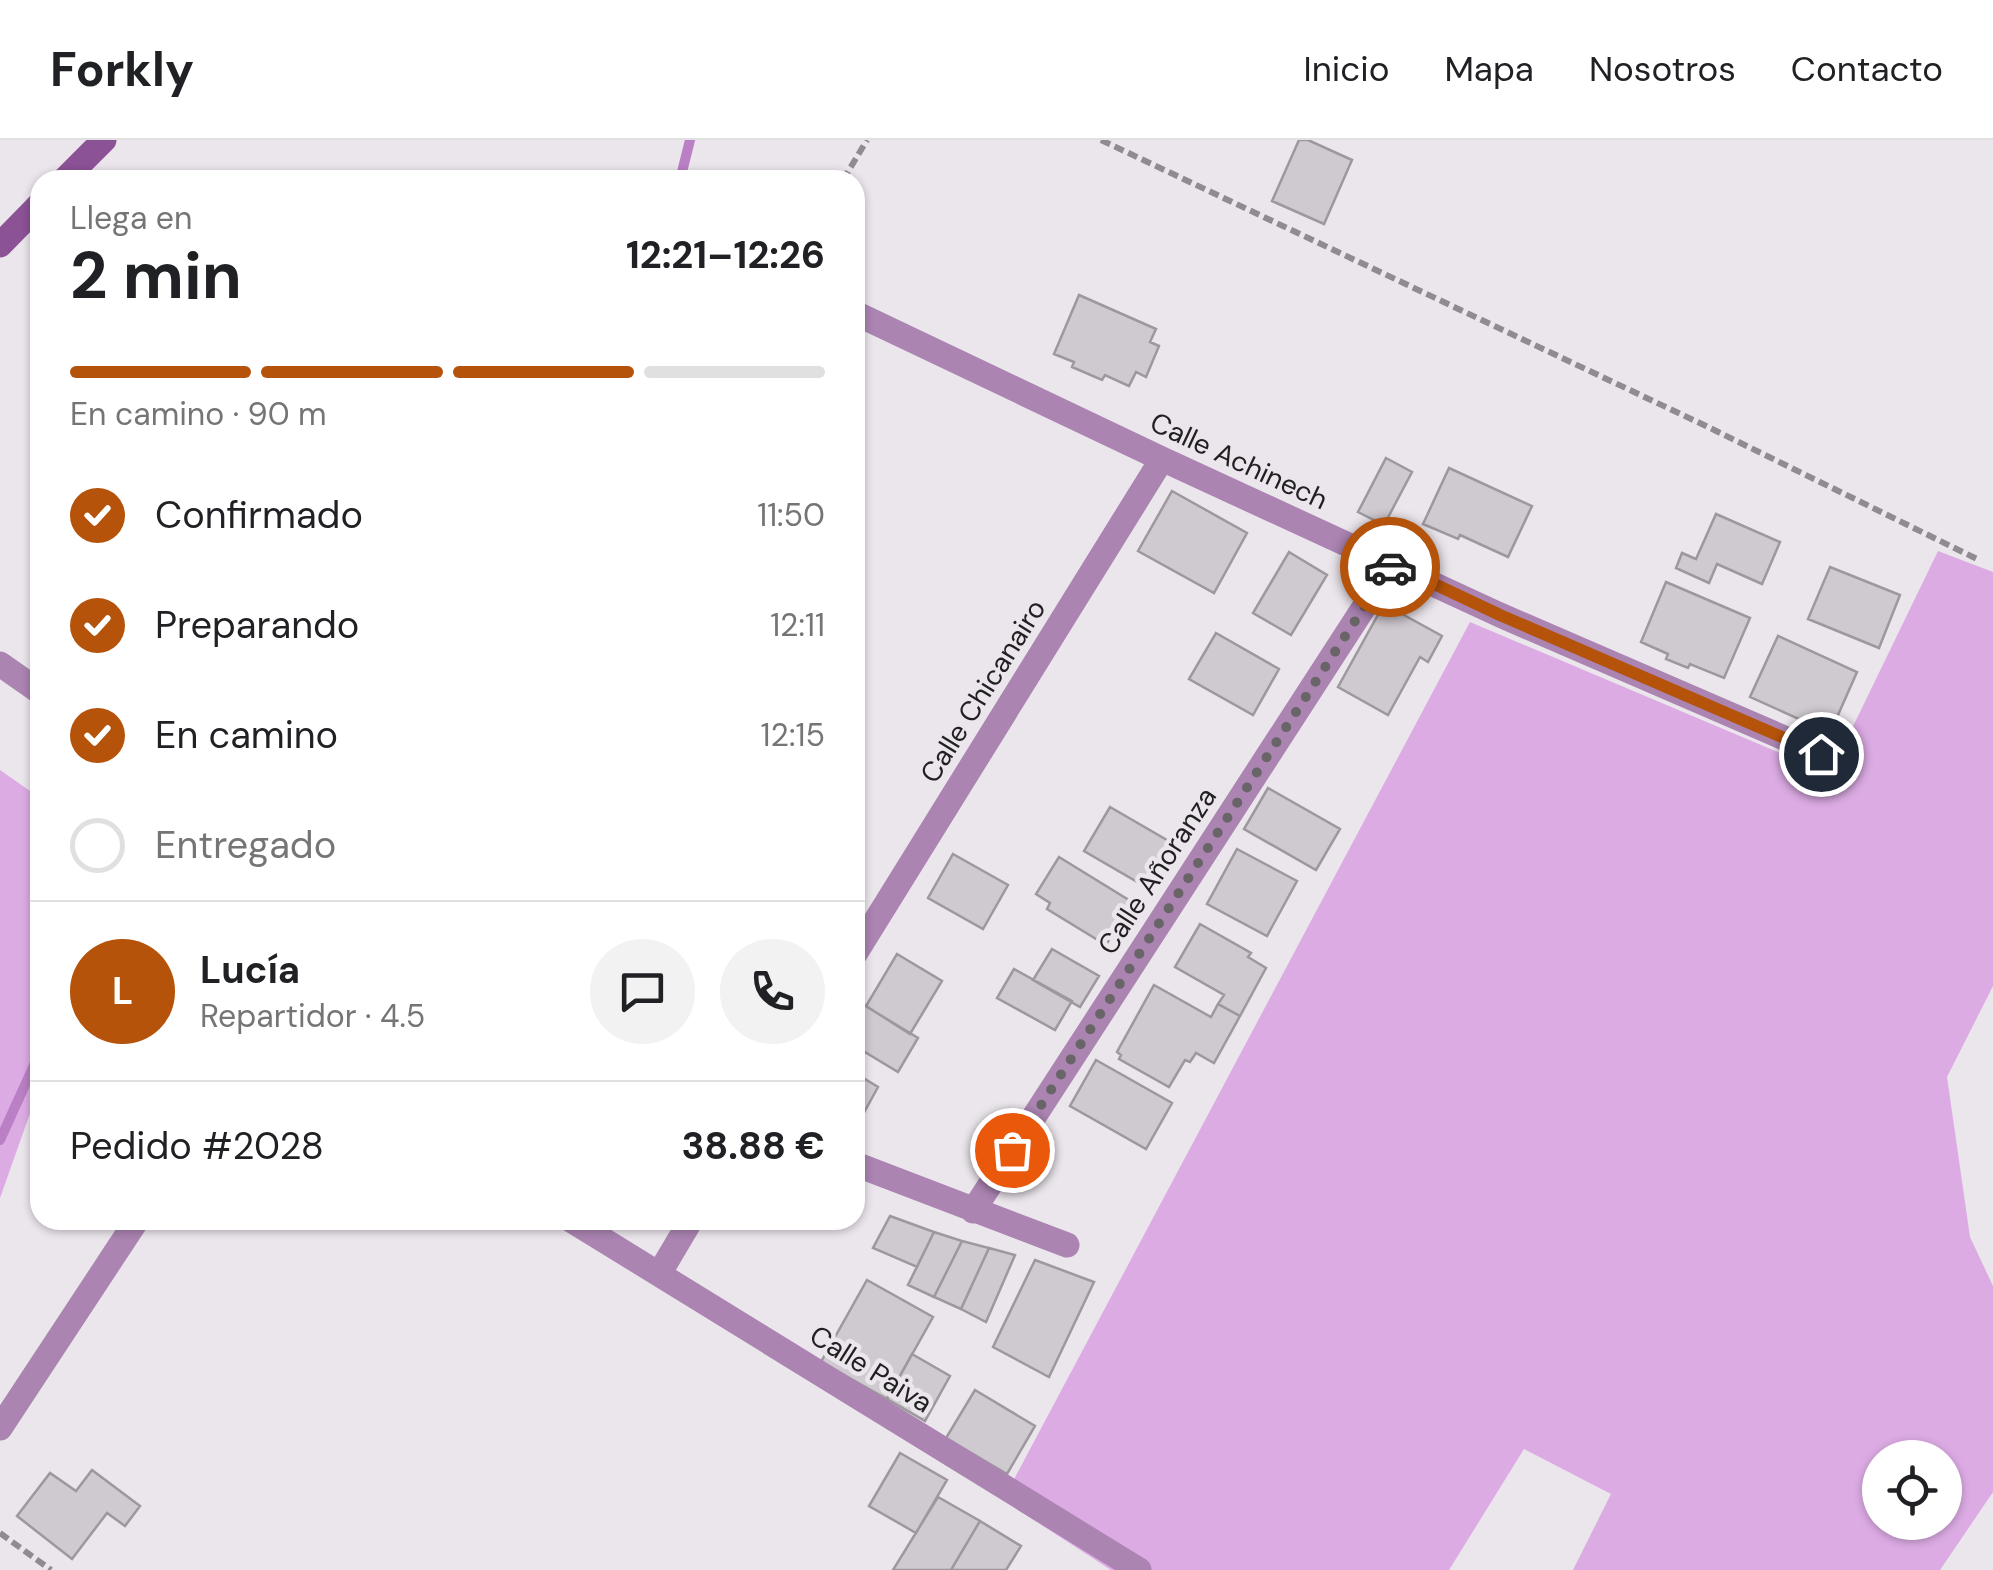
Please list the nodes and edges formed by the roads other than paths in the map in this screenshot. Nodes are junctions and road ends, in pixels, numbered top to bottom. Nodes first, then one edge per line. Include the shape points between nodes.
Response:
1 (104, 140) edge
2 (74, 170) edge
3 (30, 214) edge
4 (0, 245) edge
5 (865, 319) edge
6 (1162, 459) junction
7 (1392, 564) junction
8 (0, 664) edge
9 (30, 685) edge
10 (1821, 754) dead end
11 (865, 938) edge
12 (865, 1168) edge
13 (973, 1211) junction
14 (130, 1230) edge
15 (587, 1230) edge
16 (685, 1230) edge
17 (1067, 1245) dead end
18 (659, 1274) junction
19 (0, 1428) edge
20 (1139, 1570) edge

1 - 2 main road
3 - 4 main road
5 - 6 street, Calle Achinech
6 - 7 street, Calle Achinech
6 - 11 street, Calle Chicanairo
7 - 10 street, Calle Achinech
7 - 13 street, Calle Añoranza
8 - 9 street
12 - 13 street
13 - 17 street
14 - 19 street
15 - 18 street, Calle Paiva
16 - 18 street
18 - 20 street, Calle Paiva

